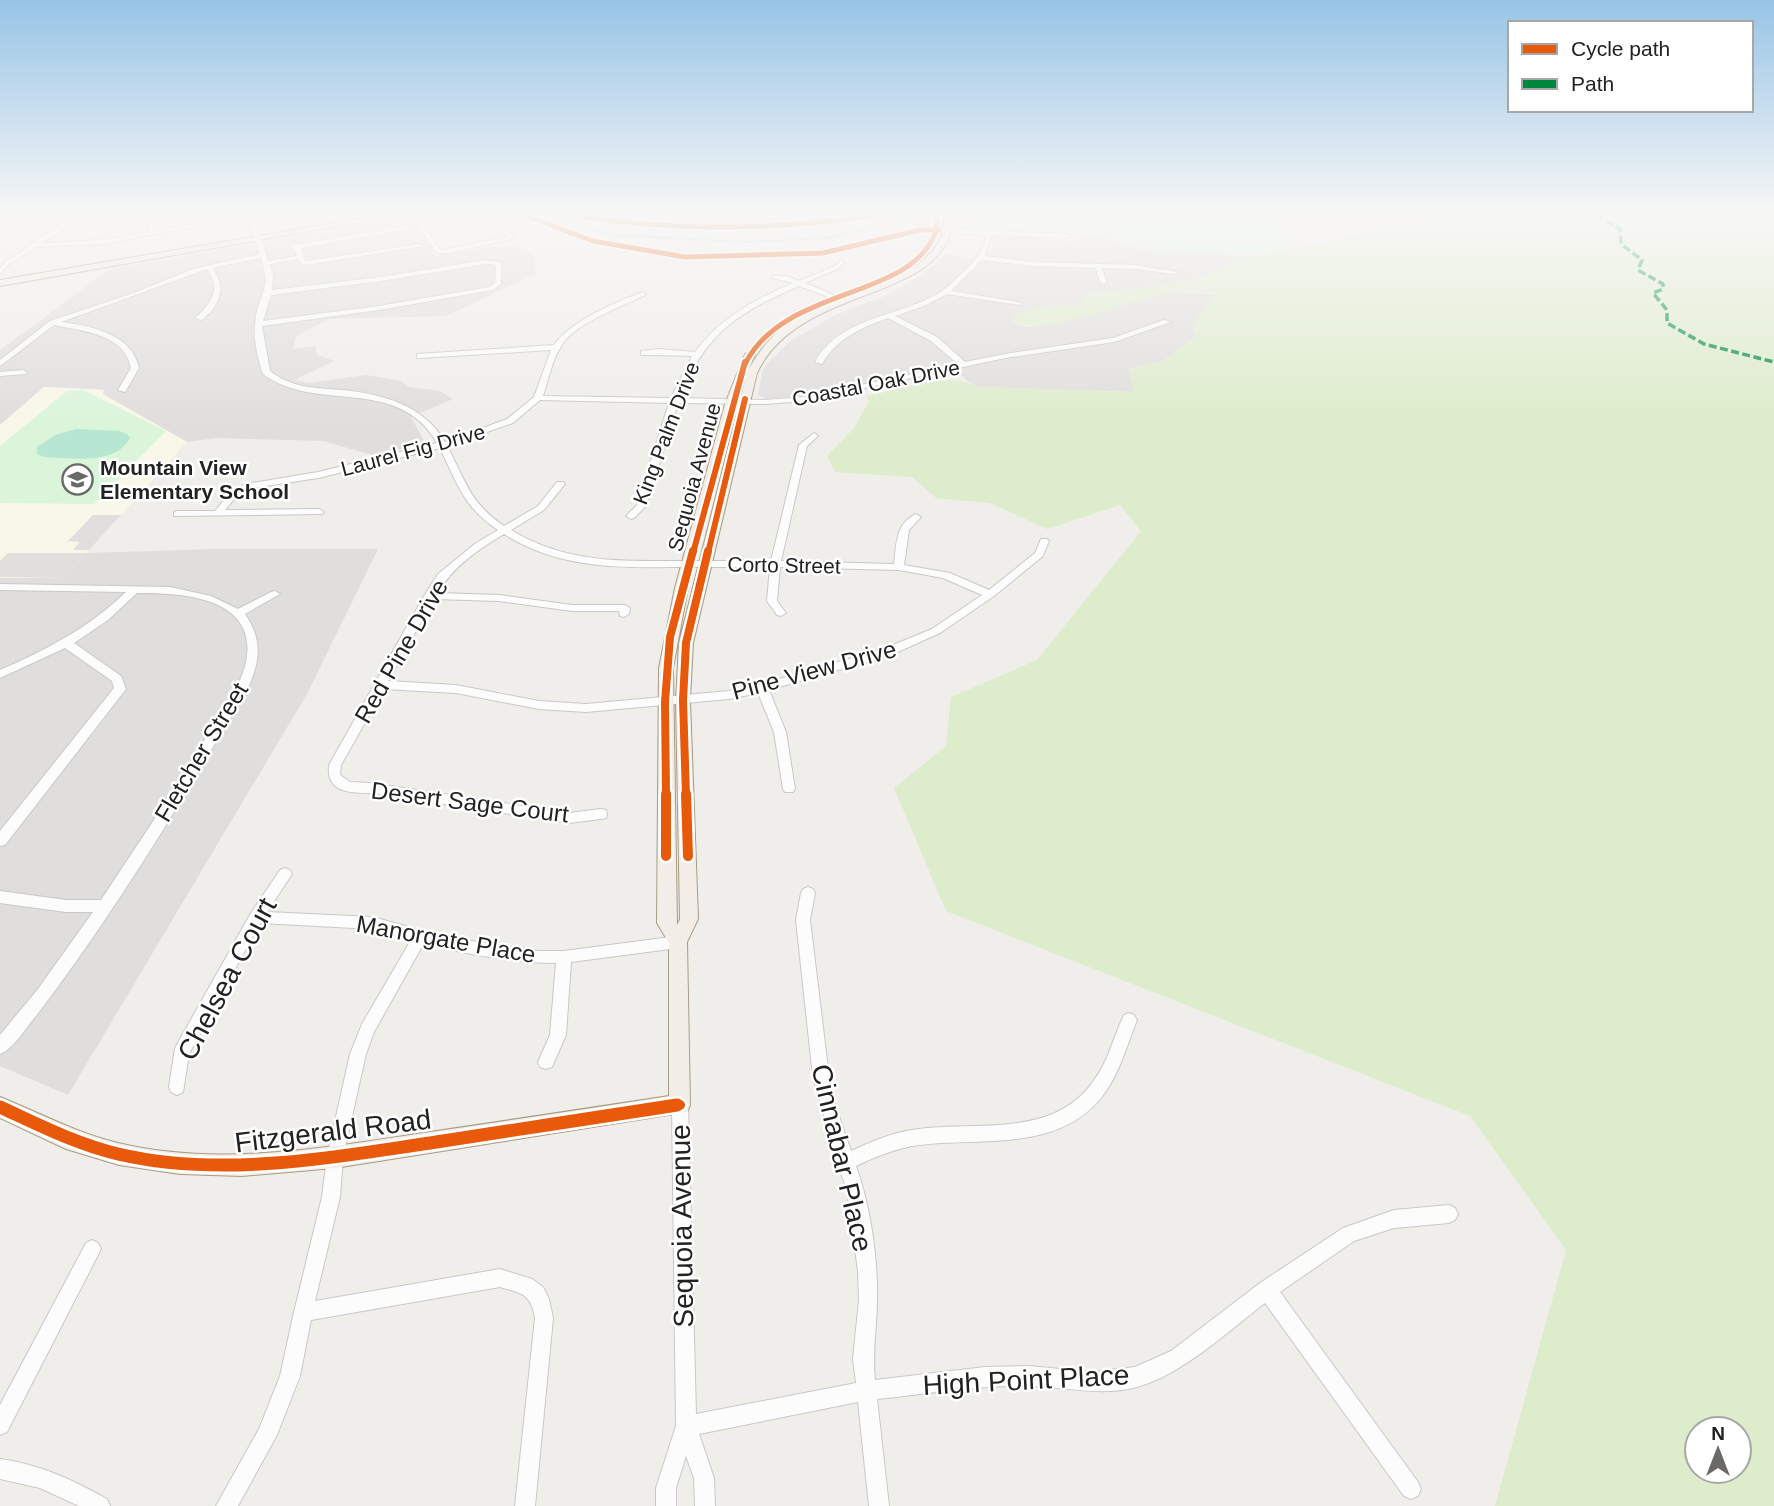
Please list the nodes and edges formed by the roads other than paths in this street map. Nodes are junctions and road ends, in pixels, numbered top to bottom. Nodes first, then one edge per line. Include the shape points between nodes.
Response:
1 (157, 285) edge
2 (218, 285) edge
3 (269, 285) edge
4 (330, 285) edge
5 (497, 285) edge
6 (794, 285) edge
7 (805, 285) edge
8 (865, 285) edge
9 (953, 285) edge
10 (946, 292) junction
11 (268, 293) junction
12 (643, 294) dead end
13 (837, 298) junction
14 (1018, 304) dead end
15 (889, 316) junction
16 (199, 318) dead end
17 (1167, 322) dead end
18 (53, 323) junction
19 (258, 324) junction
20 (556, 347) junction
21 (644, 353) dead end
22 (696, 354) junction
23 (420, 356) dead end
24 (819, 362) dead end
25 (0, 364) edge
26 (965, 366) junction
27 (23, 372) dead end
28 (0, 374) edge
29 (122, 390) dead end
30 (538, 398) junction
31 (676, 401) junction
32 (738, 401) junction
33 (814, 436) dead end
34 (441, 445) junction
35 (560, 484) dead end
36 (319, 512) dead end
37 (177, 514) dead end
38 (218, 514) junction
39 (631, 516) dead end
40 (916, 517) dead end
41 (505, 530) junction
42 (1044, 541) dead end
43 (689, 564) junction
44 (704, 564) junction
45 (775, 565) junction
46 (900, 568) junction
47 (0, 587) edge
48 (135, 589) junction
49 (275, 594) dead end
50 (990, 594) junction
51 (429, 596) junction
52 (781, 613) dead end
53 (237, 614) junction
54 (624, 614) dead end
55 (67, 644) junction
56 (0, 674) edge
57 (380, 685) junction
58 (762, 688) junction
59 (674, 701) junction
60 (340, 784) joint
61 (789, 789) dead end
62 (601, 814) dead end
63 (0, 841) edge
64 (285, 874) dead end
65 (808, 893) dead end
66 (0, 897) edge
67 (105, 906) junction
68 (256, 917) junction
69 (420, 937) junction
70 (678, 943) junction
71 (564, 957) junction
72 (1129, 1020) dead end
73 (0, 1046) edge
74 (546, 1062) dead end
75 (177, 1087) dead end
76 (680, 1105) junction
77 (0, 1107) edge
78 (335, 1157) junction
79 (845, 1162) junction
80 (1449, 1214) dead end
81 (92, 1249) dead end
82 (1266, 1290) junction
83 (303, 1311) junction
84 (865, 1391) junction
85 (0, 1425) edge
86 (686, 1426) junction
87 (0, 1469) edge
88 (1411, 1489) dead end
89 (100, 1506) edge
90 (226, 1506) edge
91 (525, 1506) edge
92 (666, 1506) edge
93 (705, 1506) edge
94 (880, 1506) edge

1 - 18 street
2 - 16 street via 210,311
3 - 11 street, Corto Street
4 - 11 street
5 - 19 street via 379,308
6 - 22 street, King Palm Drive via 742,311
7 - 13 street
8 - 13 main road, Sequoia Avenue
9 - 10 street
10 - 14 street
10 - 15 street
11 - 19 street, Corto Street
12 - 20 street via 578,326
13 - 32 main road, Sequoia Avenue via 782,323 753,349 745,362
15 - 24 street via 840,339
15 - 26 street via 933,339
17 - 26 street, Coastal Oak Drive via 1114,340
18 - 25 street
18 - 29 street via 99,331 132,354 135,368
19 - 34 street, Corto Street via 263,366 272,378 298,388 399,405 428,422
20 - 23 street
20 - 30 street
21 - 22 street
22 - 31 street, King Palm Drive
26 - 32 street, Coastal Oak Drive via 822,397
27 - 28 street
30 - 31 street, Coastal Oak Drive
30 - 34 street, Laurel Fig Drive via 509,422
31 - 32 street, Coastal Oak Drive
31 - 39 street, King Palm Drive via 641,506
32 - 43 main road, Sequoia Avenue
32 - 44 main road, Sequoia Avenue
33 - 45 street via 803,445
34 - 38 street, Laurel Fig Drive via 318,475 249,486 233,495
34 - 41 street, Corto Street via 471,504
35 - 41 street, Red Pine Drive via 541,508
36 - 38 street
37 - 38 street
40 - 46 street via 904,528
41 - 43 street, Corto Street via 540,550 575,560
41 - 51 street, Red Pine Drive via 459,559
42 - 50 street, Pine View Drive via 1039,554
43 - 44 street, Corto Street
43 - 59 main road, Sequoia Avenue via 670,637
44 - 45 street, Corto Street
44 - 59 main road, Sequoia Avenue
45 - 46 street, Corto Street
45 - 52 street via 772,601
46 - 50 street, Corto Street via 946,575
47 - 48 street
48 - 53 street via 196,594
48 - 55 street via 104,620
49 - 53 street
50 - 58 street, Pine View Drive via 954,621 915,641
51 - 54 street via 625,608
51 - 57 street, Red Pine Drive
53 - 67 street, Fletcher Street via 253,642 248,674 192,773
55 - 56 street
55 - 63 street via 117,679 120,688
57 - 59 street, Pine View Drive via 456,689 539,705 586,708
57 - 60 street, Red Pine Drive via 335,765 334,776
58 - 59 street, Pine View Drive
58 - 61 street via 780,732
59 - 70 main road, Sequoia Avenue via 689,919
60 - 62 street, Desert Sage Court via 569,818
64 - 68 street, Chelsea Court
65 - 79 street, Cinnabar Place via 803,920 821,1077
66 - 67 street
67 - 73 street, Fletcher Street via 21,1024
68 - 69 street, Manorgate Place via 373,923
68 - 75 street, Chelsea Court via 181,1053
69 - 71 street, Manorgate Place
69 - 78 street via 367,1029
70 - 71 street, Manorgate Place
70 - 76 main road, Sequoia Avenue
71 - 74 street via 558,1035
72 - 79 street via 1093,1096 1073,1112 1007,1135 905,1140
76 - 78 main road, Fitzgerald Road
76 - 86 street, Sequoia Avenue
77 - 78 main road, Fitzgerald Road via 86,1146 130,1157 226,1167
78 - 83 street via 331,1197
79 - 84 street, Cinnabar Place via 860,1213 867,1271
80 - 82 street, High Point Place via 1394,1219 1349,1234
81 - 85 street
82 - 84 street, High Point Place via 1178,1358 1136,1377 1093,1382 985,1377
82 - 88 street
83 - 90 street via 290,1376 267,1435
83 - 91 street via 500,1278 531,1287 543,1305 544,1318
84 - 86 street, High Point Place
84 - 94 street, Cinnabar Place
86 - 92 street, Sequoia Avenue via 666,1488
86 - 93 street, Sequoia Avenue via 704,1479
87 - 89 street via 59,1483

